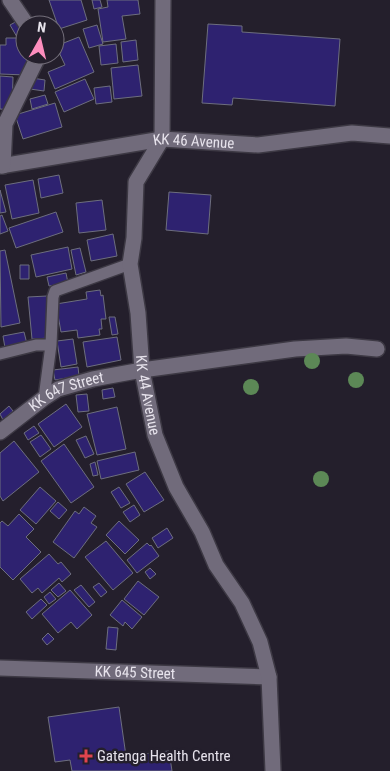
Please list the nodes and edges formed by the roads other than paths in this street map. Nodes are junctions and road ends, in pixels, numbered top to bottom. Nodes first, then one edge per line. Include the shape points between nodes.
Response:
1 (10, 0) edge
2 (163, 0) edge
3 (20, 15) edge
4 (34, 65) edge
5 (390, 136) edge
6 (162, 138) junction
7 (1, 166) edge
8 (130, 264) junction
9 (51, 345) junction
10 (377, 349) dead end
11 (0, 354) edge
12 (142, 370) junction
13 (44, 398) junction
14 (0, 432) edge
15 (0, 668) edge
16 (269, 677) junction
17 (274, 771) edge

1 - 3 street
2 - 6 street
4 - 7 street via 5,124
5 - 6 street, KK 46 Avenue via 352,133 258,145
6 - 7 street, KK 46 Avenue
6 - 8 street, KK 44 Avenue via 136,182
8 - 9 lane via 55,291
8 - 12 street, KK 44 Avenue
9 - 11 lane via 36,345
9 - 13 lane
10 - 12 street, KK 647 Street via 346,346 295,350
12 - 13 street, KK 647 Street via 93,379 58,389
12 - 16 street, KK 44 Avenue via 155,434 176,487 202,532 216,565 242,603 260,642
13 - 14 street, KK 647 Street
15 - 16 street, KK 645 Street
16 - 17 street, KK 44 Avenue

